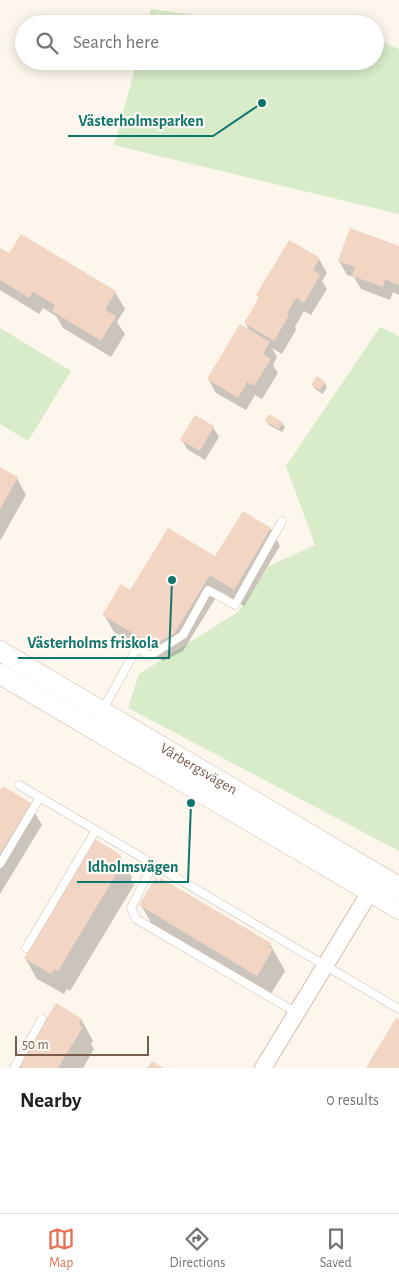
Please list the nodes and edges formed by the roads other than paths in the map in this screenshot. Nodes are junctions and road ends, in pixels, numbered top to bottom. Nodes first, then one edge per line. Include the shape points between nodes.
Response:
1 (282, 521) dead end
2 (0, 651) edge
3 (0, 674) edge
4 (102, 711) junction
5 (19, 785) dead end
6 (40, 797) junction
7 (96, 830) junction
8 (0, 864) edge
9 (154, 864) junction
10 (374, 884) junction
11 (399, 887) edge
12 (399, 909) edge
13 (26, 948) dead end
14 (326, 965) junction
15 (399, 1009) edge
16 (297, 1013) junction
17 (42, 1018) dead end
18 (14, 1068) edge
19 (263, 1068) edge

1 - 4 lane via 235,605 208,590 183,636 150,656 137,648
2 - 4 street, Vårbergsvägen
3 - 10 street, Vårbergsvägen
4 - 10 street, Vårbergsvägen
5 - 6 lane
6 - 7 lane
6 - 8 lane
7 - 9 lane
7 - 13 lane
9 - 14 lane
9 - 16 lane via 131,908 136,919
10 - 11 street, Vårbergsvägen
10 - 12 street, Vårbergsvägen
10 - 14 street
14 - 15 lane
14 - 16 street
16 - 19 street
17 - 18 lane

